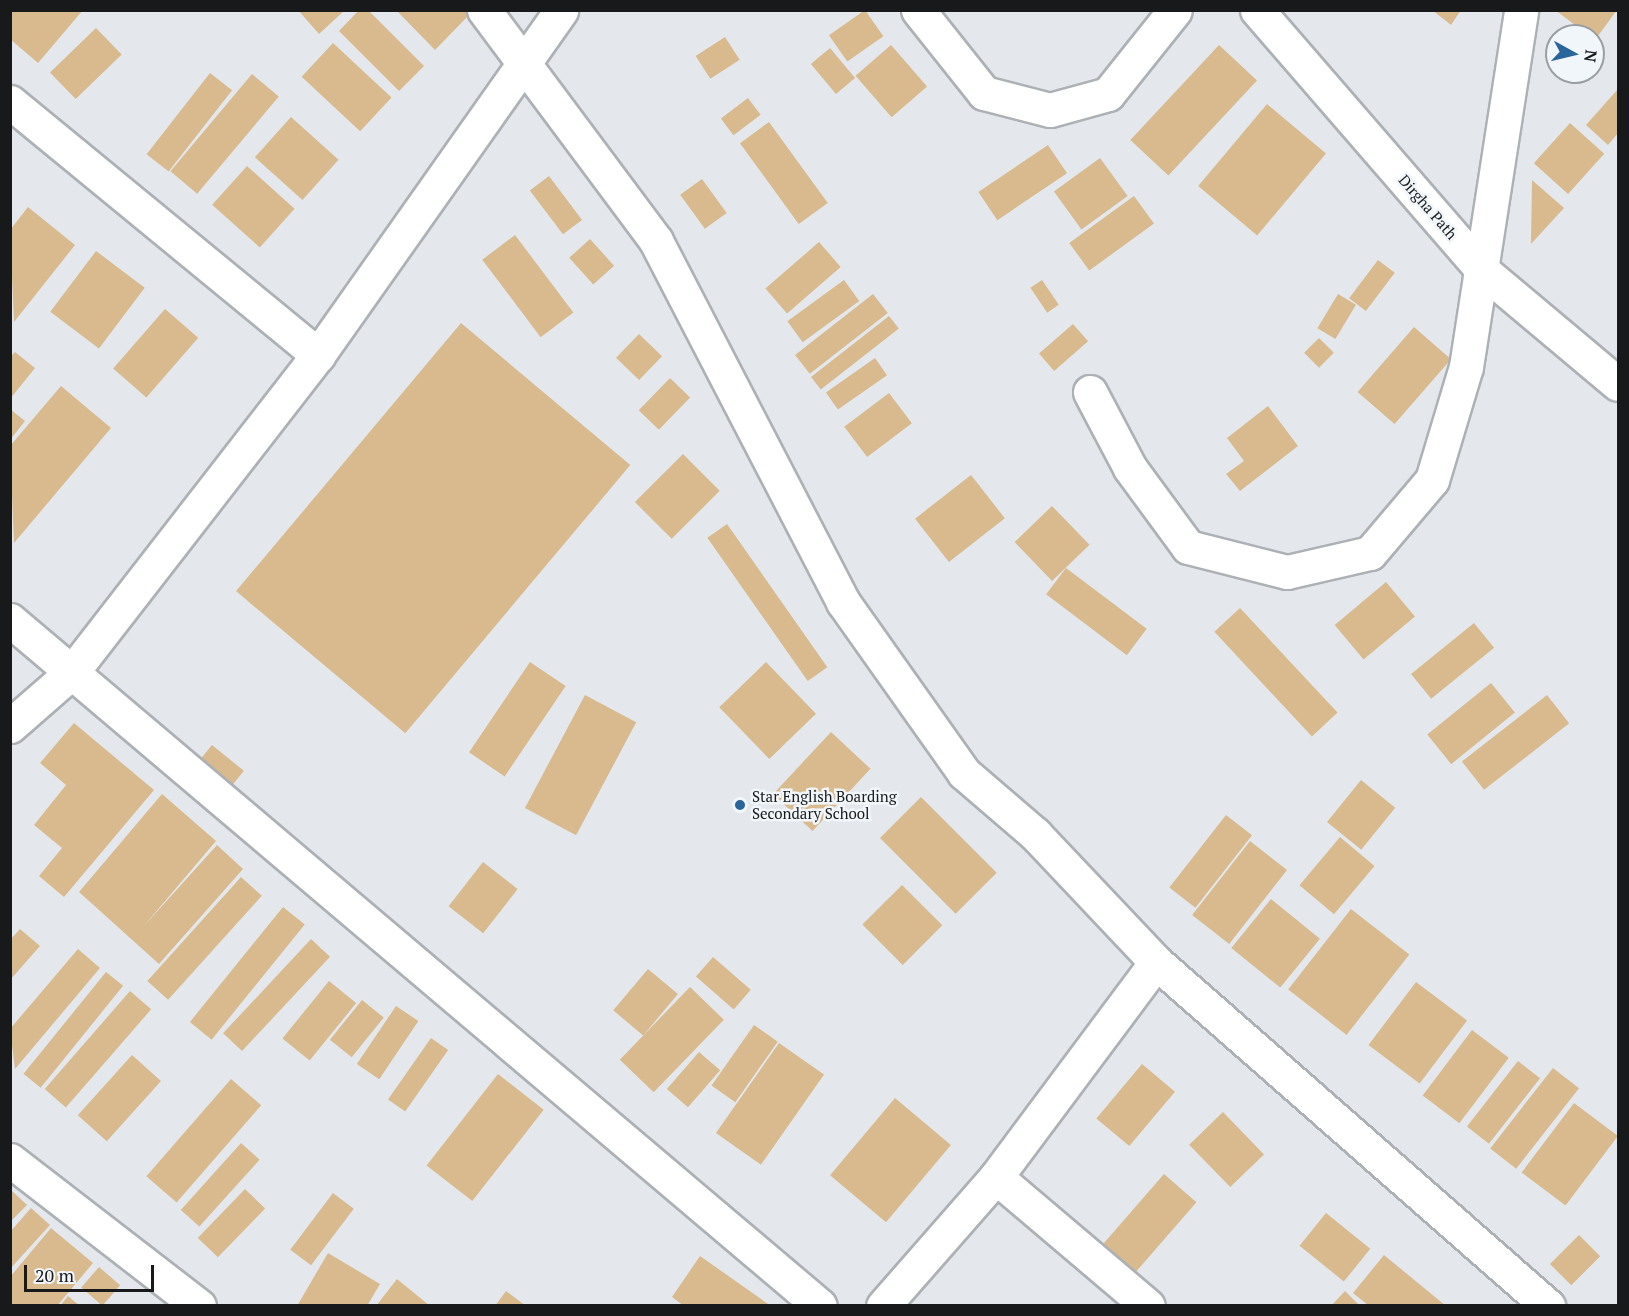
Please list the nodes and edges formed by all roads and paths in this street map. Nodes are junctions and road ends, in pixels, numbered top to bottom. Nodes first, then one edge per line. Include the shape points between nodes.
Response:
1 (484, 10) edge
2 (561, 10) edge
3 (918, 10) edge
4 (1175, 10) edge
5 (1257, 10) edge
6 (1521, 10) edge
7 (526, 60) junction
8 (10, 102) edge
9 (1482, 270) junction
10 (318, 355) junction
11 (1618, 384) edge
12 (1090, 392) dead end
13 (10, 621) edge
14 (72, 672) junction
15 (10, 726) edge
16 (1156, 962) junction
17 (10, 1160) edge
18 (996, 1177) junction
19 (1535, 1301) edge
20 (200, 1305) edge
21 (820, 1305) edge
22 (883, 1305) edge
23 (1148, 1305) edge

1 - 7 street
2 - 7 street
3 - 4 street via 984,93 1050,110 1108,94
5 - 9 street, Dirgha Path
6 - 9 street
7 - 10 street
7 - 16 street via 656,241 843,602 964,773 1035,834
8 - 10 street
9 - 11 street, Dirgha Path
9 - 12 street via 1466,367 1432,480 1370,553 1287,572 1188,547 1130,468
10 - 14 street
13 - 14 street
14 - 15 street
14 - 21 street
16 - 18 street
16 - 19 street
17 - 20 street
18 - 22 street
18 - 23 street

